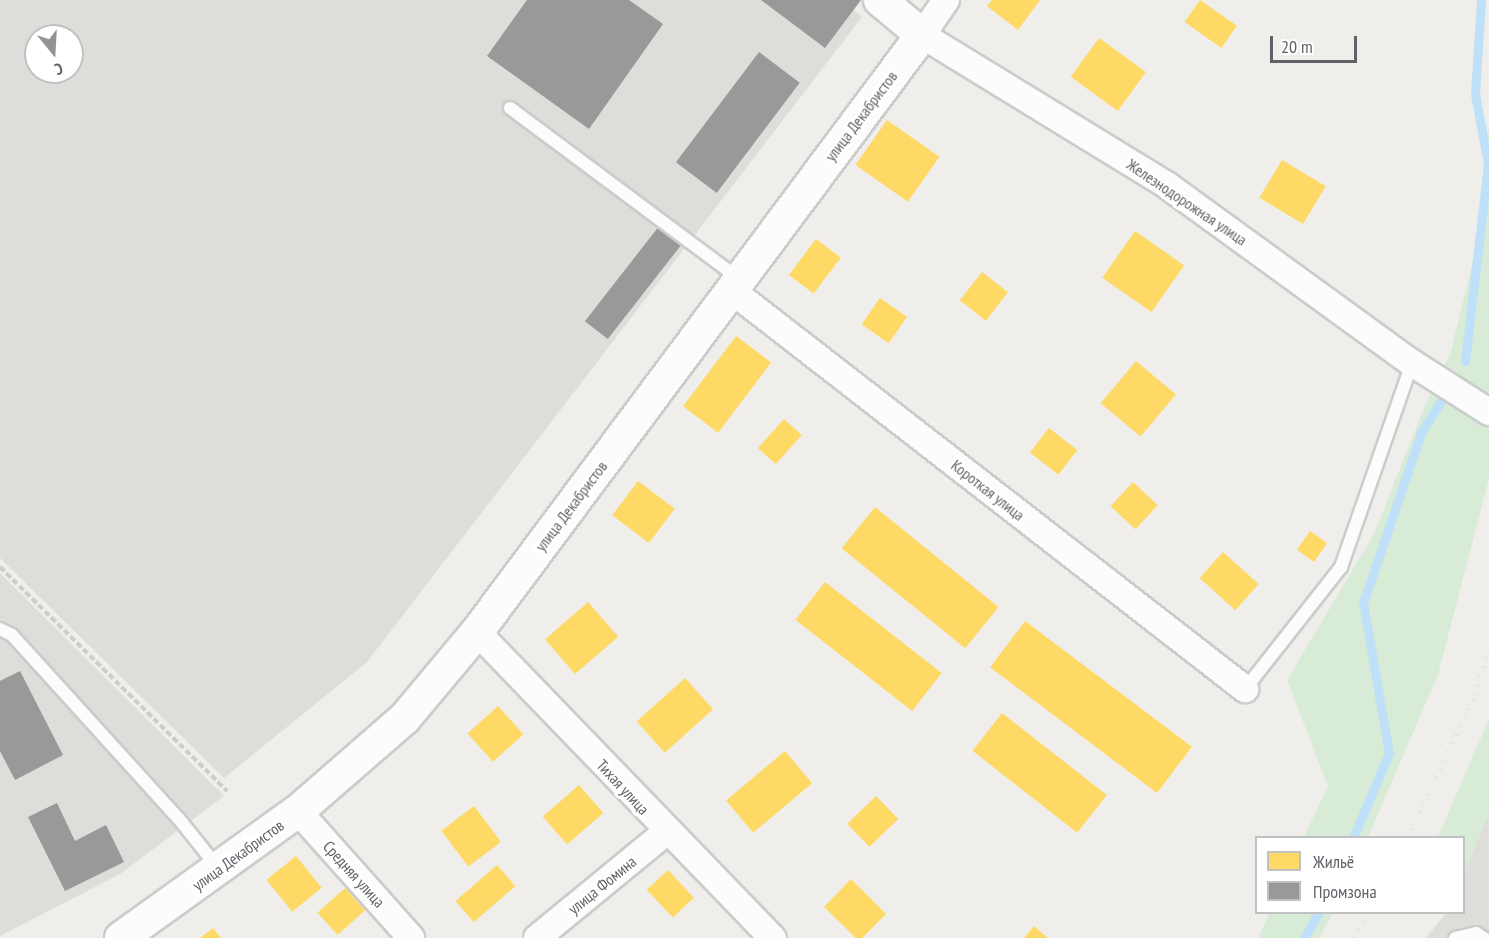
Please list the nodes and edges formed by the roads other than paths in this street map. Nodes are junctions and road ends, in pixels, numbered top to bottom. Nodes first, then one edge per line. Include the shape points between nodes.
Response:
1 (880, 0) edge
2 (946, 0) edge
3 (922, 35) junction
4 (510, 108) dead end
5 (735, 285) junction
6 (1412, 363) junction
7 (1489, 411) edge
8 (0, 629) edge
9 (477, 632) junction
10 (1245, 689) joint
11 (298, 811) junction
12 (666, 832) junction
13 (220, 870) junction
14 (121, 938) edge
15 (411, 938) edge
16 (537, 938) edge
17 (773, 938) edge
18 (1455, 938) edge
19 (1484, 938) edge

1 - 3 street, Железнодорожная улица
2 - 3 street, улица Декабристов
3 - 5 street, улица Декабристов
3 - 6 street, Железнодорожная улица via 1168,186
4 - 5 lane
5 - 9 street, улица Декабристов
5 - 10 street, Короткая улица
6 - 7 street, Железнодорожная улица
6 - 10 lane via 1341,567
8 - 13 lane via 12,635
9 - 11 street, улица Декабристов via 405,718
9 - 12 street, Тихая улица
11 - 13 street, улица Декабристов
11 - 15 street, Средняя улица
12 - 16 street, улица Фомина
12 - 17 street, Тихая улица
13 - 14 street, улица Декабристов
18 - 19 lane via 1476,933

